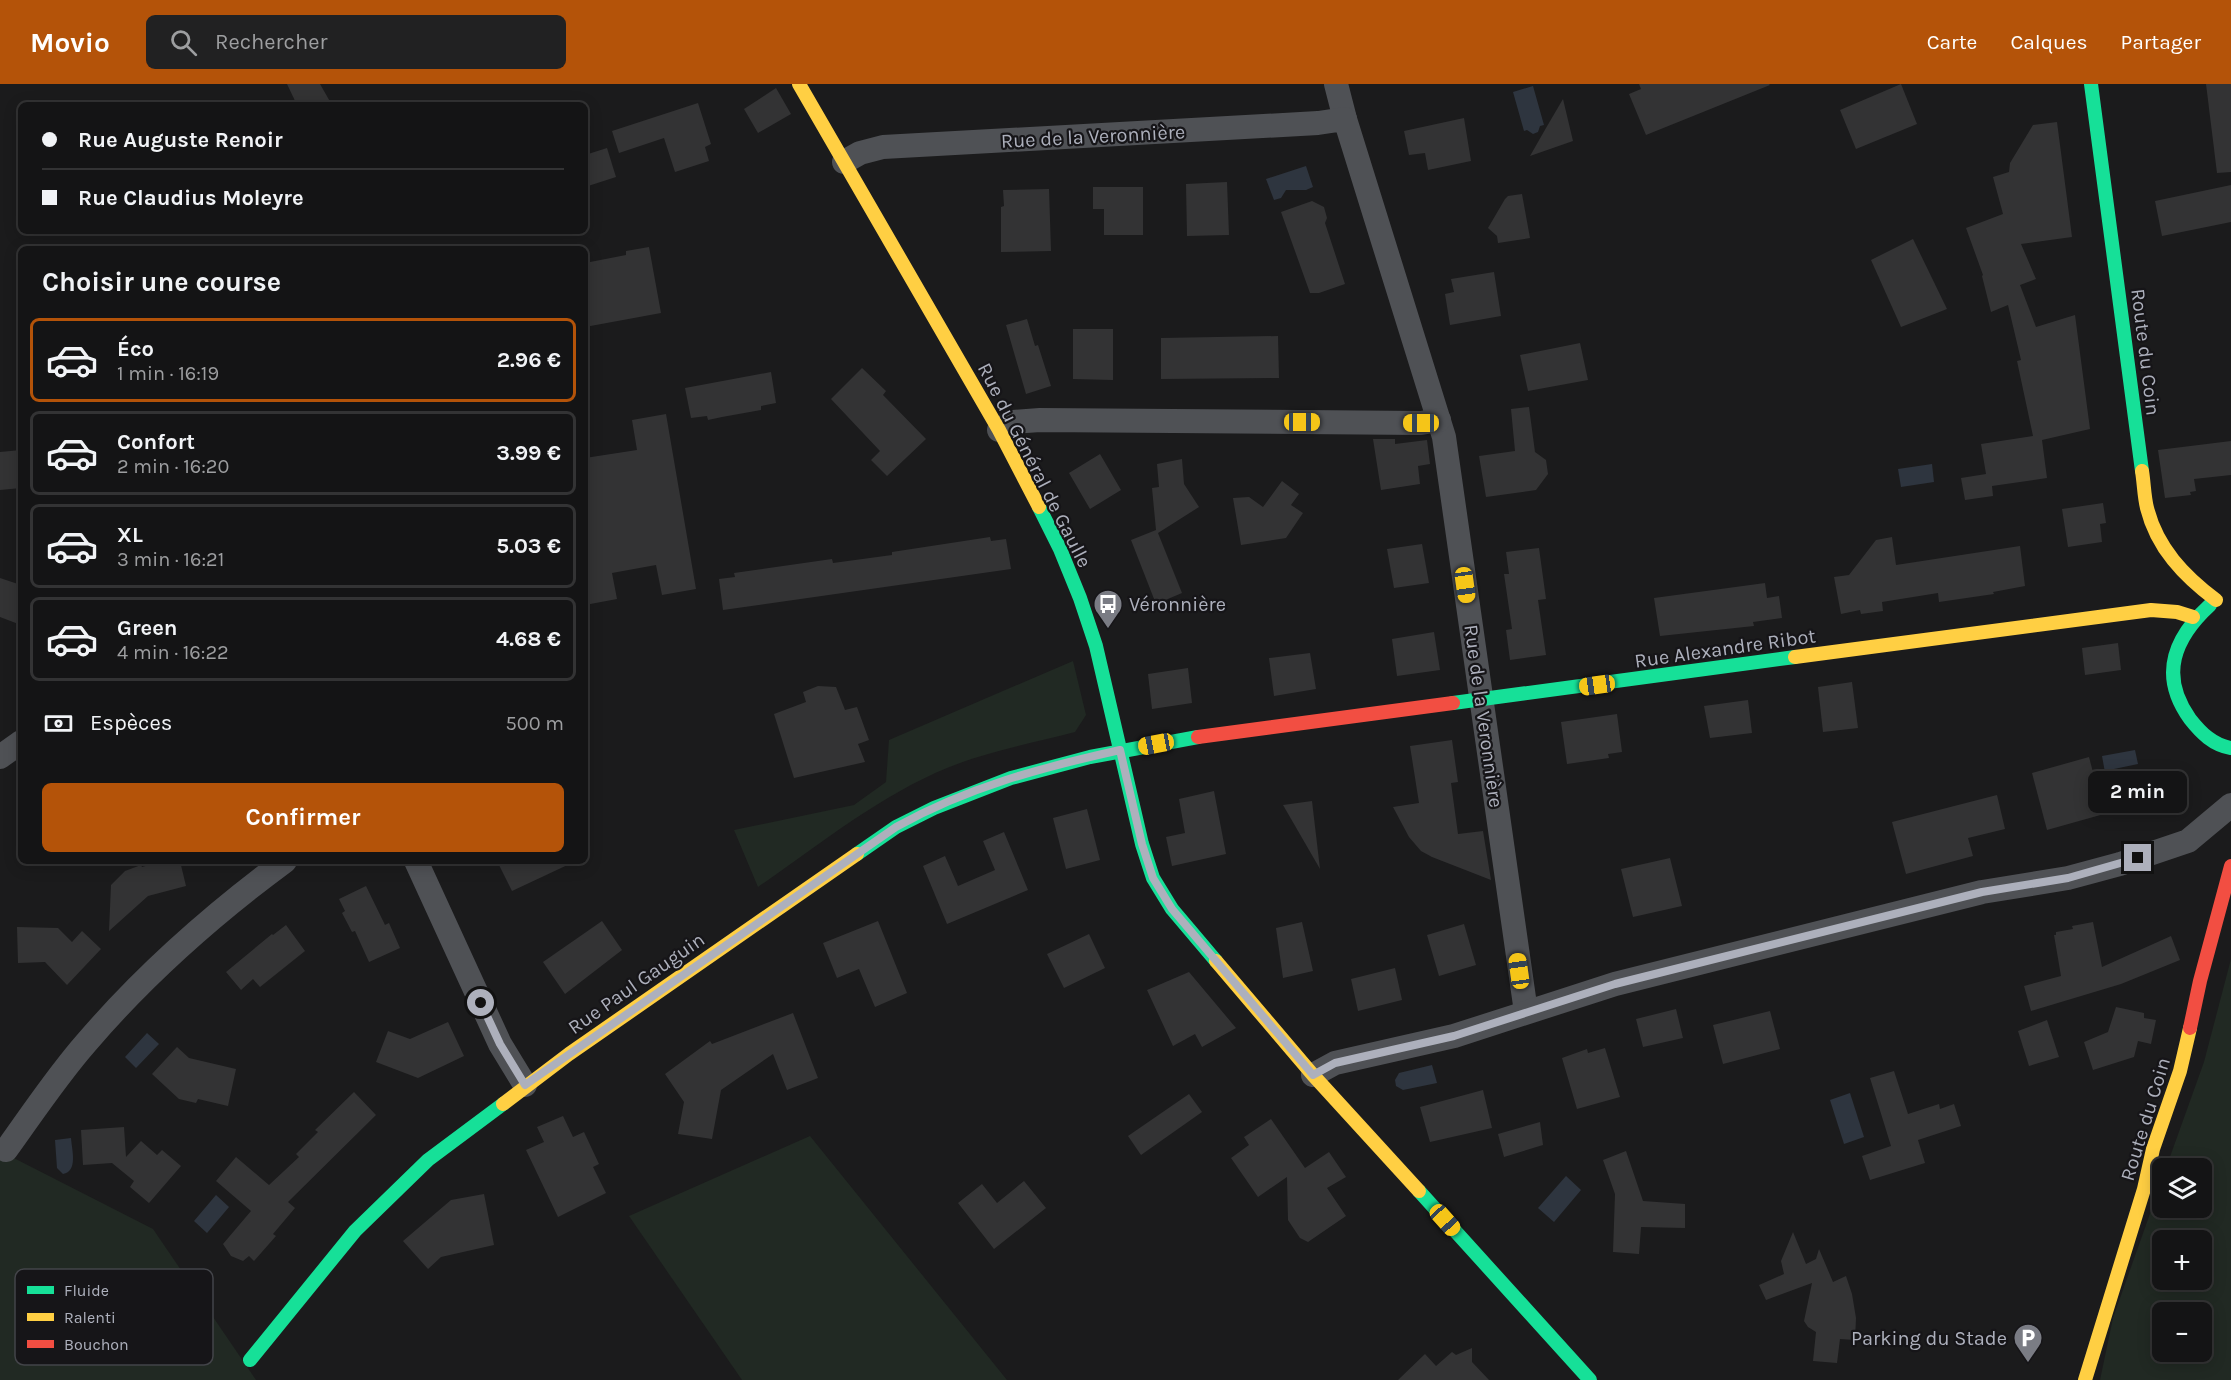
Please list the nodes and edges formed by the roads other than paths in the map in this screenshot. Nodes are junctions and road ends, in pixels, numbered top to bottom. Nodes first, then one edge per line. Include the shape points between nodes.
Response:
1 (799, 84) edge
2 (1336, 84) edge
3 (2091, 84) edge
4 (1345, 119) junction
5 (844, 162) junction
6 (1439, 420) junction
7 (999, 430) junction
8 (2231, 596) edge
9 (2216, 600) junction
10 (2193, 617) junction
11 (1482, 700) junction
12 (18, 744) edge
13 (2231, 748) edge
14 (1120, 750) junction
15 (0, 757) edge
16 (2231, 805) edge
17 (281, 864) edge
18 (417, 864) edge
19 (2231, 866) edge
20 (1526, 1012) junction
21 (1313, 1075) junction
22 (525, 1085) junction
23 (6, 1150) dead end
24 (250, 1360) dead end
25 (1590, 1380) edge
26 (2085, 1380) edge

1 - 5 street, Rue du Général de Gaulle
2 - 4 street, Rue de la Veronnière
3 - 9 street, Route du Coin via 2147,508 2156,536 2170,560
4 - 5 street, Rue de la Veronnière via 883,147
4 - 6 street, Rue de la Veronnière
5 - 7 street, Rue du Général de Gaulle
6 - 7 street via 1024,420
6 - 11 street, Rue de la Veronnière
7 - 14 street, Rue du Général de Gaulle via 1080,598 1096,646
8 - 9 street
9 - 10 street
10 - 11 street, Rue Alexandre Ribot via 2151,610
10 - 13 street via 2180,638 2173,665 2175,692 2184,713 2202,734
11 - 14 street, Rue Alexandre Ribot
11 - 20 street, Rue de la Veronnière
12 - 15 street
14 - 21 street, Rue du Général de Gaulle via 1153,878 1172,909
14 - 22 street, Rue Paul Gauguin via 973,790 896,827
16 - 20 street via 2188,841 2120,864 2068,878 1982,892 1813,934 1615,984
17 - 23 street via 235,898 153,970 84,1044
18 - 22 street via 500,1044
19 - 26 street, Route du Coin via 2181,1064 2147,1163 2144,1189
20 - 21 street via 1454,1036 1335,1063
21 - 25 street, Rue du Général de Gaulle
22 - 24 street, Rue Paul Gauguin via 428,1160 355,1231

